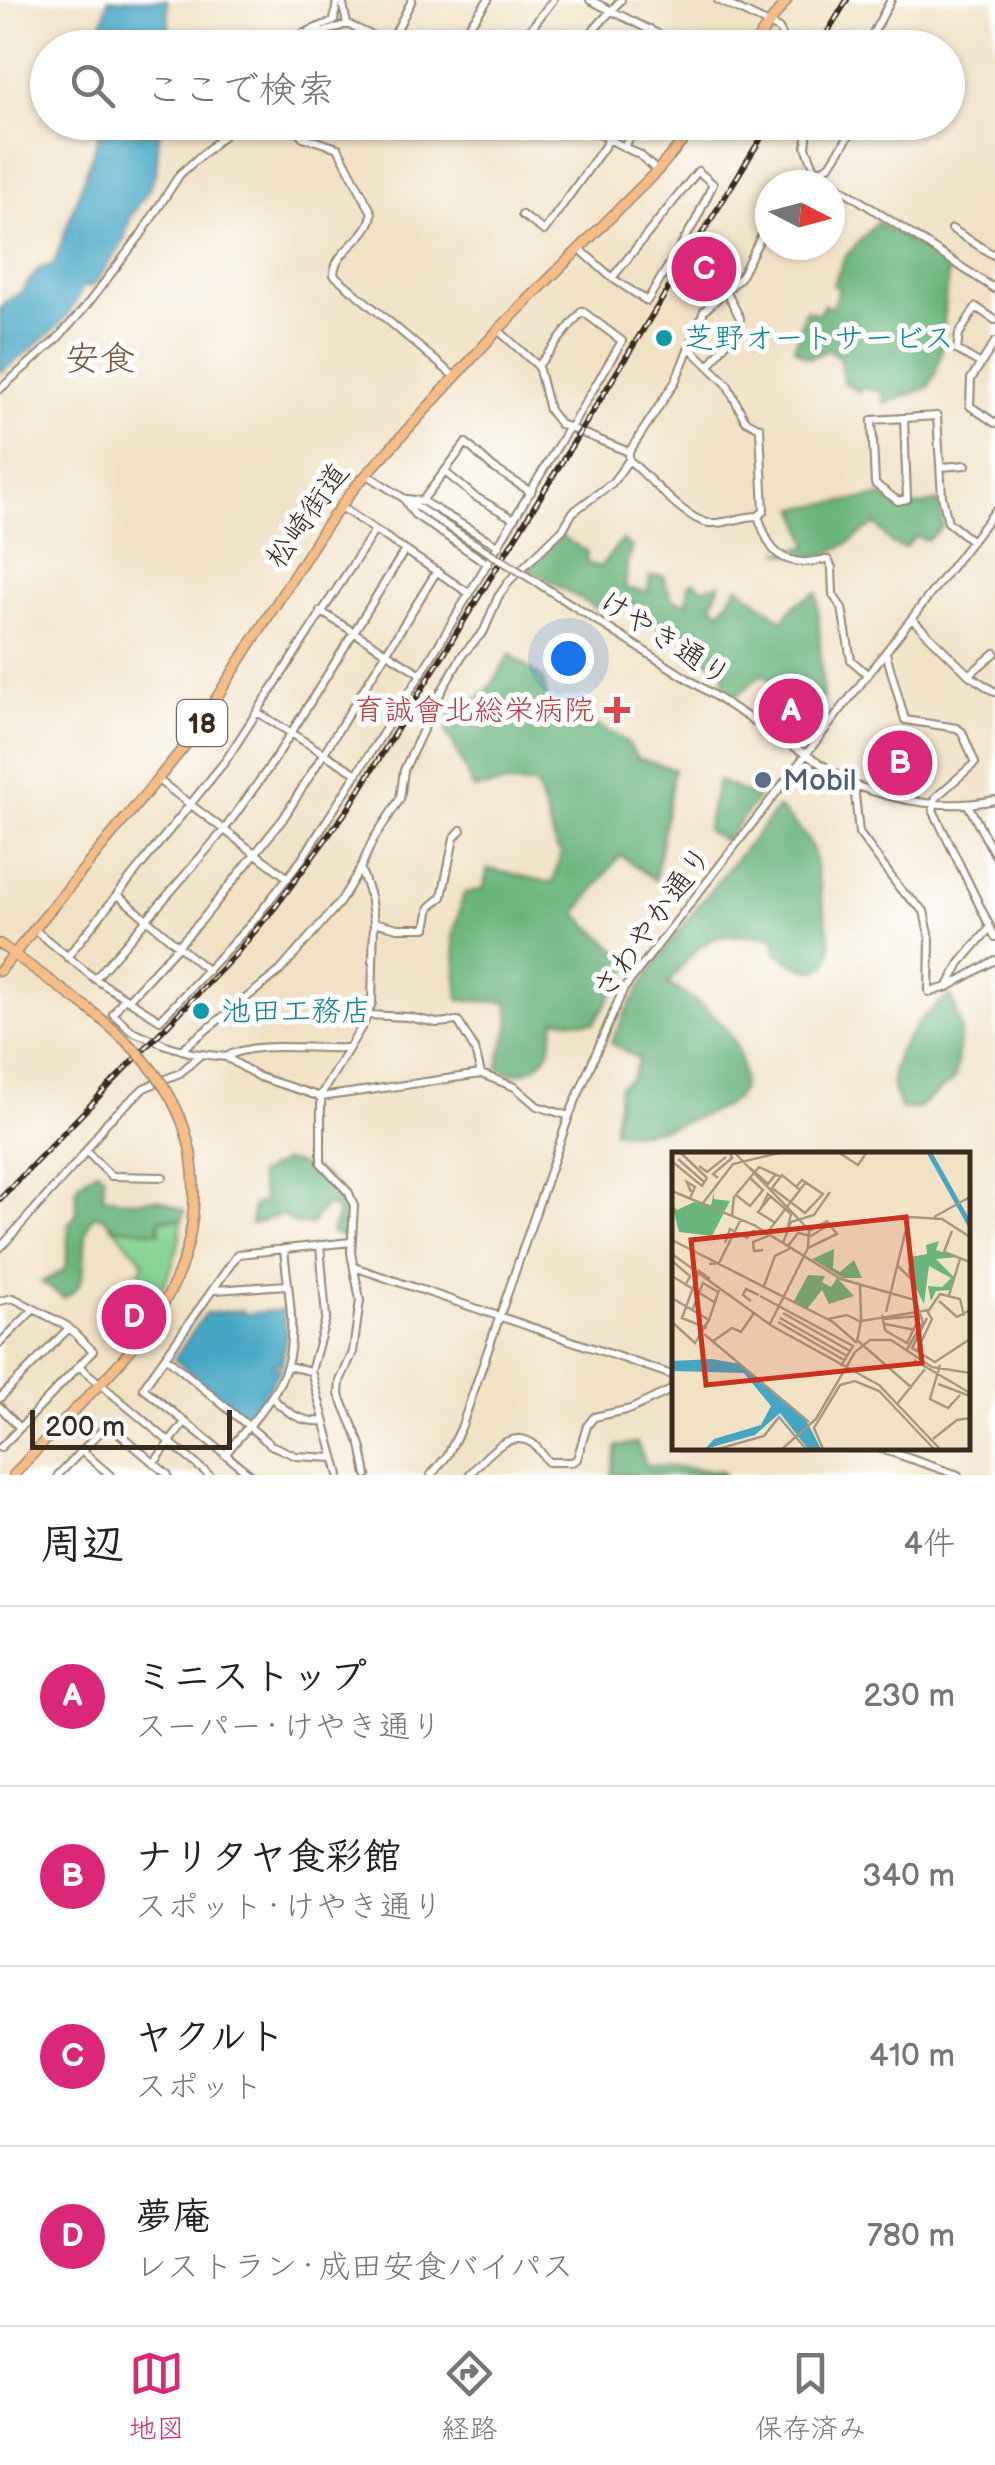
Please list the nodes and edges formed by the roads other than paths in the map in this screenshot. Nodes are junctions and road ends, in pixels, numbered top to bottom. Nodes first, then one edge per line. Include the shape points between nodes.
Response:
1 (339, 0) edge
2 (412, 0) edge
3 (488, 0) edge
4 (553, 0) edge
5 (590, 0) edge
6 (620, 0) edge
7 (718, 0) edge
8 (787, 0) edge
9 (890, 0) edge
10 (610, 11) junction
11 (768, 23) junction
12 (347, 24) junction
13 (311, 30) edge
14 (330, 30) edge
15 (360, 30) edge
16 (397, 30) edge
17 (466, 30) edge
18 (530, 30) edge
19 (593, 30) edge
20 (650, 30) edge
21 (764, 30) edge
22 (780, 30) edge
23 (875, 30) edge
24 (218, 140) edge
25 (312, 140) edge
26 (609, 140) joint
27 (628, 140) edge
28 (683, 140) edge
29 (807, 140) edge
30 (846, 140) edge
31 (624, 146) junction
32 (815, 170) edge
33 (820, 170) edge
34 (657, 172) junction
35 (845, 191) edge
36 (522, 215) dead end
37 (952, 229) dead end
38 (580, 248) junction
39 (755, 248) edge
40 (995, 256) edge
41 (612, 278) junction
42 (995, 289) edge
43 (726, 290) junction
44 (995, 320) edge
45 (498, 330) junction
46 (995, 342) edge
47 (690, 348) junction
48 (981, 364) junction
49 (538, 366) junction
50 (709, 366) junction
51 (455, 377) junction
52 (0, 390) edge
53 (995, 406) edge
54 (904, 418) junction
55 (991, 421) edge
56 (570, 427) junction
57 (628, 456) junction
58 (966, 465) dead end
59 (940, 467) junction
60 (444, 472) junction
61 (366, 474) junction
62 (531, 492) junction
63 (404, 498) junction
64 (422, 502) junction
65 (340, 506) junction
66 (758, 516) junction
67 (993, 517) edge
68 (514, 519) junction
69 (376, 530) junction
70 (972, 541) junction
71 (499, 546) junction
72 (405, 550) junction
73 (488, 564) junction
74 (437, 571) junction
75 (470, 594) junction
76 (320, 611) junction
77 (912, 619) junction
78 (354, 632) junction
79 (386, 652) junction
80 (886, 652) junction
81 (993, 658) edge
82 (421, 674) junction
83 (868, 675) junction
84 (969, 675) junction
85 (995, 692) edge
86 (257, 712) junction
87 (291, 734) junction
88 (325, 754) junction
89 (805, 756) junction
90 (357, 774) junction
91 (158, 780) junction
92 (854, 785) junction
93 (995, 800) edge
94 (968, 804) junction
95 (192, 806) junction
96 (932, 806) junction
97 (224, 830) junction
98 (462, 830) dead end
99 (256, 854) junction
100 (995, 855) edge
101 (360, 869) junction
102 (288, 878) junction
103 (118, 895) junction
104 (148, 921) junction
105 (374, 922) junction
106 (34, 930) junction
107 (989, 930) junction
108 (995, 937) edge
109 (0, 944) edge
110 (178, 946) junction
111 (14, 954) junction
112 (67, 956) junction
113 (995, 960) edge
114 (0, 971) edge
115 (208, 971) junction
116 (96, 980) junction
117 (948, 987) junction
118 (126, 999) junction
119 (368, 1015) junction
120 (347, 1048) junction
121 (181, 1050) junction
122 (200, 1054) junction
123 (226, 1057) junction
124 (481, 1074) junction
125 (320, 1096) junction
126 (568, 1116) junction
127 (86, 1150) junction
128 (163, 1177) dead end
129 (351, 1242) junction
130 (320, 1245) junction
131 (0, 1248) edge
132 (284, 1248) junction
133 (353, 1266) junction
134 (287, 1285) junction
135 (215, 1290) junction
136 (0, 1301) edge
137 (34, 1309) junction
138 (500, 1316) junction
139 (69, 1328) junction
140 (0, 1343) edge
141 (167, 1358) junction
142 (80, 1366) junction
143 (287, 1366) junction
144 (311, 1371) junction
145 (672, 1377) edge
146 (99, 1384) junction
147 (672, 1387) edge
148 (271, 1397) junction
149 (0, 1398) edge
150 (0, 1407) edge
151 (323, 1421) junction
152 (185, 1422) junction
153 (247, 1426) junction
154 (20, 1428) junction
155 (169, 1443) junction
156 (0, 1448) edge
157 (885, 1450) edge
158 (82, 1452) junction
159 (224, 1454) junction
160 (334, 1458) junction
161 (154, 1463) junction
162 (14, 1475) edge
163 (58, 1475) edge
164 (110, 1475) edge
165 (168, 1475) edge
166 (210, 1475) edge
167 (251, 1475) edge
168 (339, 1475) edge
169 (367, 1475) edge
170 (431, 1475) edge
171 (469, 1475) edge
172 (958, 1475) edge

1 - 12 street
1 - 13 street via 334,21
2 - 16 street
3 - 17 street
4 - 18 street
5 - 10 street
6 - 10 street
7 - 11 street
8 - 11 main road
9 - 23 street
10 - 19 street
10 - 20 street
11 - 21 main road
11 - 22 street
12 - 14 street
12 - 15 street
24 - 52 street via 180,174 83,310
25 - 51 street via 338,148 372,213 334,274
26 - 31 street
26 - 36 street via 544,231
27 - 31 street
28 - 34 main road, 松崎街道 / 18
29 - 32 street
30 - 33 street
31 - 34 street
34 - 38 main road, 松崎街道 / 18
35 - 42 street
37 - 40 street
38 - 41 street
38 - 45 main road, 松崎街道 / 18
39 - 43 street
41 - 41 street via 647,300 713,184 698,171
43 - 47 street via 704,310
43 - 50 street via 739,325
44 - 48 street via 976,307 959,334 957,350
45 - 49 street
45 - 51 main road, 松崎街道 / 18
46 - 48 street
47 - 50 street
47 - 57 street
48 - 55 street via 971,380 970,406
49 - 56 street via 548,410
49 - 56 street via 582,311 622,341
50 - 66 street via 745,420 760,428 766,496
51 - 61 main road, 松崎街道 / 18
53 - 55 street
54 - 54 street via 909,494 898,501 875,484 872,420
54 - 59 street via 938,416
56 - 57 street
56 - 62 street
57 - 66 street via 684,512 702,521
57 - 101 street via 612,483 573,512 498,598 484,631 441,692 404,770 400,799
58 - 59 street
59 - 70 street via 948,522
60 - 62 street via 466,443
60 - 64 street
60 - 68 street
61 - 63 street
61 - 65 main road, 松崎街道 / 18
62 - 68 street
63 - 64 street
63 - 73 street via 414,514
63 - 89 street, けやき通り, bridge
64 - 71 street
65 - 69 street
65 - 91 main road, 松崎街道 / 18 via 206,717
66 - 83 street via 776,556 828,560 852,660
67 - 70 street, さわやか通り
68 - 71 street
69 - 72 street
69 - 76 street
70 - 77 street, さわやか通り
71 - 73 street
72 - 74 street
72 - 78 street
73 - 75 street
74 - 75 street
74 - 79 street
75 - 82 street
76 - 78 street
76 - 86 street
77 - 80 street, さわやか通り
77 - 84 street
78 - 79 street
78 - 87 street
79 - 82 street
79 - 88 street
80 - 83 street, さわやか通り
80 - 96 street via 905,720 957,728 975,763
81 - 84 street
82 - 90 street
83 - 89 street, さわやか通り
84 - 85 street
86 - 87 street
86 - 95 street
87 - 88 street
87 - 97 street
88 - 90 street
88 - 99 street
89 - 92 street, けやき通り
89 - 126 street, さわやか通り via 623,990
90 - 102 street
91 - 95 street
91 - 106 main road, 松崎街道 / 18
92 - 96 street, けやき通り
92 - 117 street via 859,833 924,910 930,992
93 - 94 street, けやき通り
94 - 96 street, けやき通り
94 - 100 street
95 - 97 street
95 - 103 street
96 - 107 street
97 - 99 street
97 - 104 street
98 - 105 street via 426,928
99 - 102 street
99 - 110 street
101 - 105 street
101 - 121 street via 280,970
102 - 115 street
103 - 104 street
103 - 112 street
104 - 110 street
104 - 116 street
105 - 119 street
106 - 111 main road, 松崎街道 / 18
106 - 112 street
107 - 108 street
107 - 117 street
109 - 111 main road
110 - 115 street
110 - 118 street
111 - 114 main road, 松崎街道 / 18
111 - 146 main road, bridge via 120,1034 155,1070 191,1154 195,1213 176,1284 142,1337
112 - 116 street
113 - 117 street
115 - 118 street via 160,1020
116 - 118 street
118 - 121 street via 113,1014 132,1030
119 - 120 street
119 - 124 street via 458,1020
120 - 123 street via 255,1046
120 - 125 street
121 - 122 street
122 - 123 street
122 - 127 street via 180,1073 134,1096
123 - 125 street via 252,1074
124 - 125 street
124 - 126 street
125 - 129 street via 320,1163 352,1200
126 - 138 street, さわやか通り
127 - 128 street via 112,1176
127 - 131 street
129 - 130 street
129 - 133 street
130 - 132 street
130 - 144 street via 326,1318
132 - 134 street
132 - 135 street via 238,1254
133 - 138 street
133 - 169 street via 360,1300 340,1394
134 - 135 street
134 - 143 street
135 - 141 street
136 - 137 street via 13,1298
137 - 139 street
137 - 140 street
138 - 145 street
138 - 170 street, さわやか通り via 461,1428
139 - 142 street via 93,1352
139 - 149 street
141 - 152 street via 143,1388
141 - 153 street
142 - 146 street
142 - 154 street
143 - 144 street
143 - 148 street
144 - 151 street
146 - 155 street
146 - 162 main road
147 - 171 street via 632,1409 590,1420 577,1460 548,1462 536,1444 522,1439 497,1446
148 - 151 street via 293,1416
148 - 153 street
150 - 154 street
151 - 160 street
152 - 155 street
152 - 159 street
153 - 159 street
153 - 160 street via 296,1456
154 - 156 street
155 - 161 street
155 - 166 street
157 - 172 street
158 - 161 street via 108,1424
158 - 163 street
158 - 164 street
159 - 167 street
160 - 168 street
161 - 165 street

